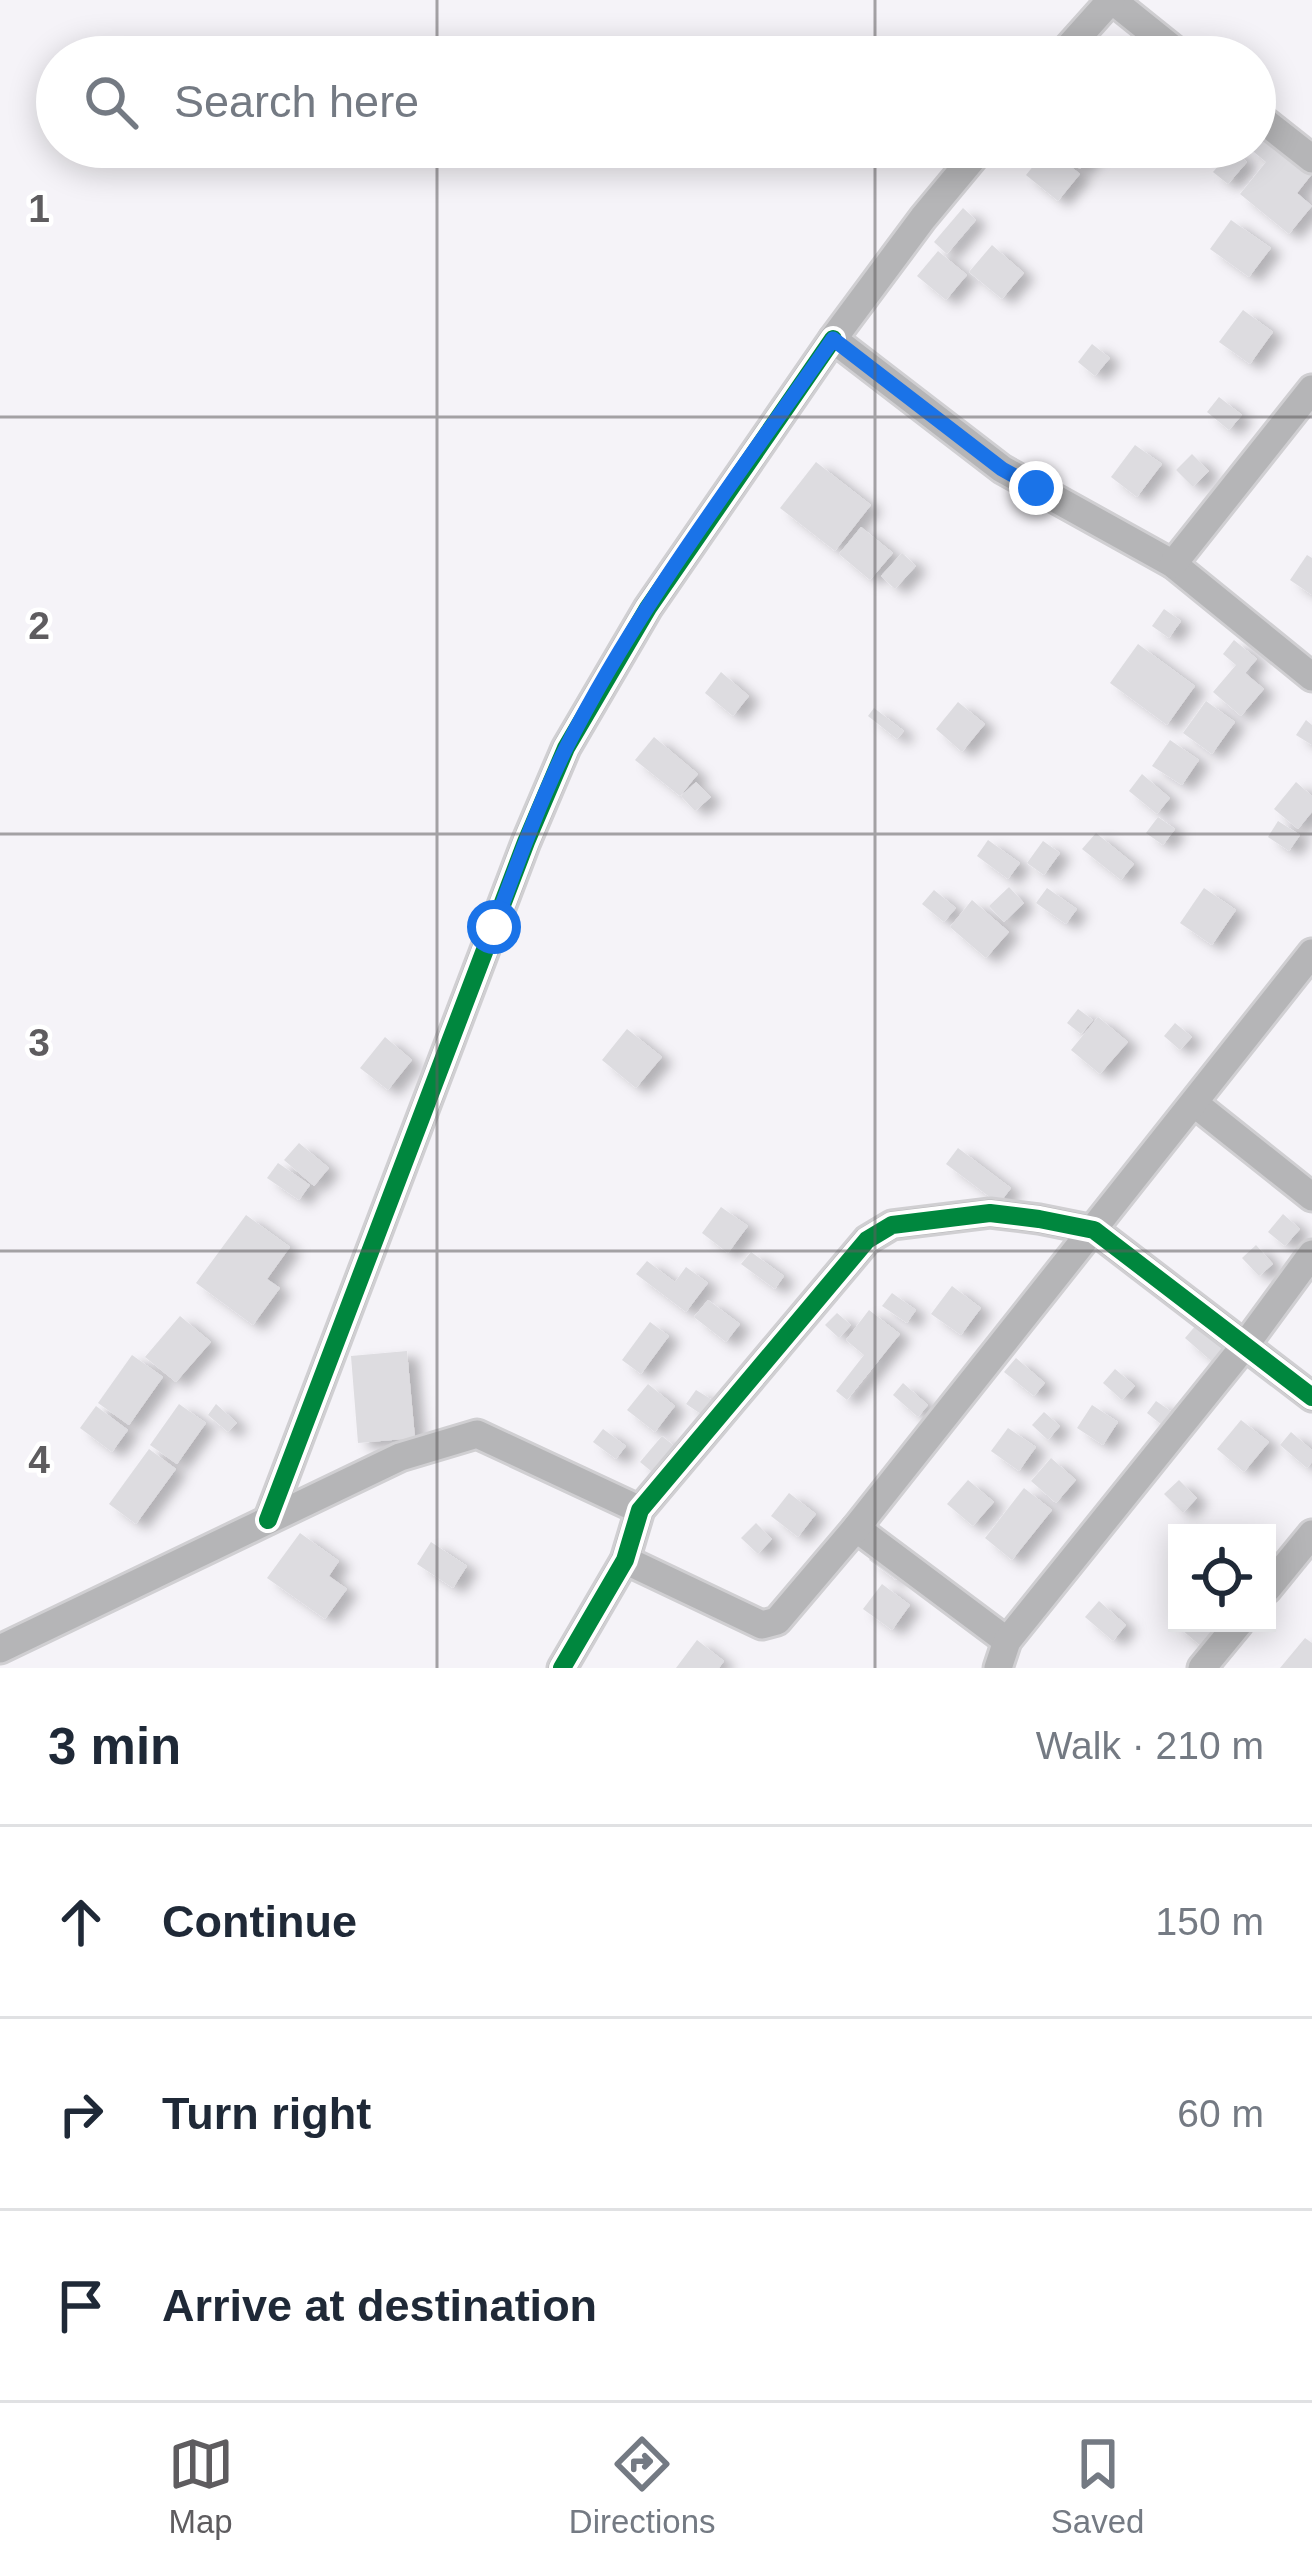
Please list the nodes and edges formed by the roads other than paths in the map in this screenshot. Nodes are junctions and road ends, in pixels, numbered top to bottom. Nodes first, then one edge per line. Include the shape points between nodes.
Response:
1 (1111, 0) edge
2 (1079, 36) edge
3 (1157, 36) edge
4 (1276, 131) edge
5 (1312, 159) edge
6 (964, 168) edge
7 (833, 339) junction
8 (1312, 388) edge
9 (1173, 564) junction
10 (1312, 677) edge
11 (1312, 953) edge
12 (1194, 1103) junction
13 (1312, 1197) edge
14 (1094, 1230) junction
15 (1312, 1254) edge
16 (1246, 1344) junction
17 (1312, 1397) edge
18 (640, 1510) junction
19 (268, 1520) junction
20 (856, 1528) junction
21 (1312, 1534) edge
22 (625, 1559) junction
23 (1276, 1578) edge
24 (1232, 1632) edge
25 (0, 1649) edge
26 (1003, 1654) edge
27 (562, 1668) edge
28 (1202, 1668) edge

1 - 2 street
1 - 3 street
4 - 5 street
6 - 7 street
7 - 9 street via 1002,469
7 - 19 street via 648,608 566,748
8 - 9 street
9 - 10 street
11 - 12 street
12 - 13 street
12 - 14 street
14 - 16 street
14 - 18 street via 990,1213 892,1225 867,1240
14 - 20 street
15 - 16 street
16 - 17 street
16 - 26 street
18 - 19 street via 477,1435 400,1457
18 - 22 street
19 - 25 street
20 - 22 street via 777,1621 762,1625
20 - 26 street
21 - 23 street
22 - 27 street
24 - 28 street

